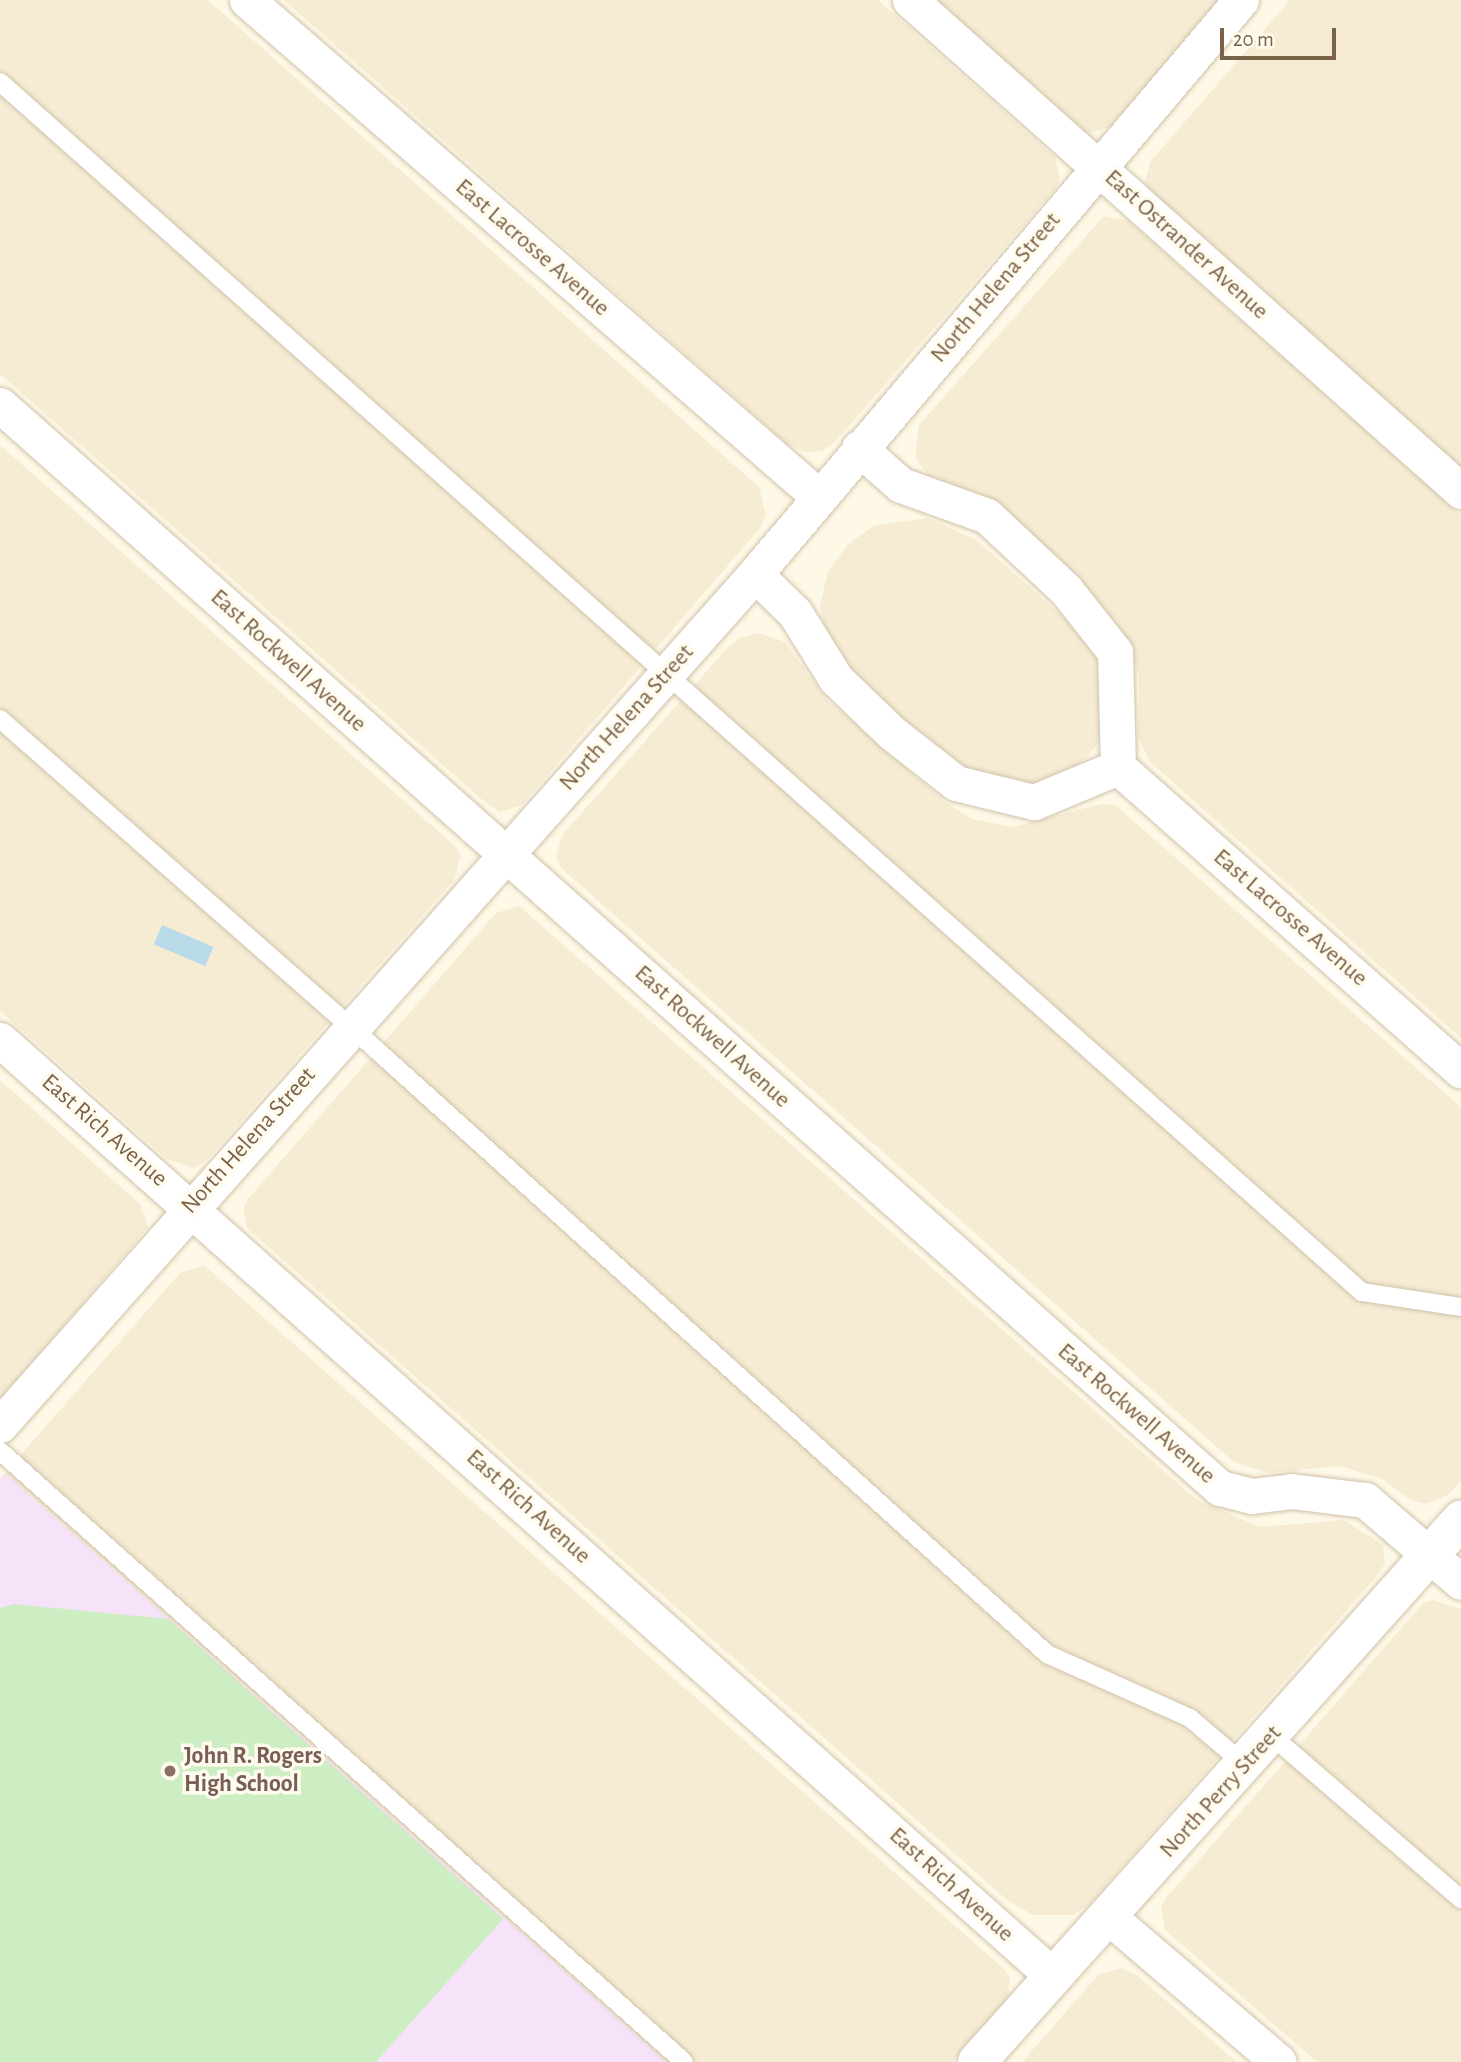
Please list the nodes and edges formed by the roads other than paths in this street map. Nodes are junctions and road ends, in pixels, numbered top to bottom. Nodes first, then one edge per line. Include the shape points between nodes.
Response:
1 (247, 0) edge
2 (910, 0) edge
3 (1241, 0) edge
4 (0, 82) edge
5 (1099, 167) junction
6 (0, 405) edge
7 (859, 448) junction
8 (1461, 491) edge
9 (818, 496) junction
10 (755, 574) junction
11 (667, 674) junction
12 (0, 719) edge
13 (1118, 767) junction
14 (506, 854) junction
15 (351, 1027) junction
16 (0, 1040) edge
17 (1461, 1070) edge
18 (190, 1206) junction
19 (1461, 1307) edge
20 (0, 1425) edge
21 (0, 1451) edge
22 (1461, 1520) edge
23 (1431, 1556) junction
24 (1461, 1582) edge
25 (1272, 1736) junction
26 (1245, 1765) junction
27 (1461, 1899) edge
28 (1109, 1917) junction
29 (1054, 1977) junction
30 (684, 2062) edge
31 (977, 2062) edge
32 (1279, 2062) edge

1 - 9 street, East Lacrosse Avenue
2 - 5 street, East Ostrander Avenue
3 - 5 street, North Helena Street
4 - 11 lane
5 - 7 street, North Helena Street
5 - 8 street, East Ostrander Avenue
6 - 14 street, East Rockwell Avenue
7 - 9 street, North Helena Street
7 - 13 street via 901,485 987,516 1066,590 1115,652
9 - 10 street, North Helena Street
10 - 11 street, North Helena Street
10 - 13 street via 794,613 836,679 892,733 956,783 1034,802
11 - 14 street, North Helena Street
11 - 19 lane via 1362,1292
12 - 15 lane
13 - 17 street, East Lacrosse Avenue
14 - 15 street, North Helena Street
14 - 23 street, East Rockwell Avenue via 1220,1488 1252,1496 1291,1491 1365,1500
15 - 18 street, North Helena Street
15 - 26 lane via 1047,1654 1190,1718
16 - 18 street, East Rich Avenue
18 - 20 street, North Helena Street
18 - 29 street, East Rich Avenue
21 - 30 lane
22 - 23 street, North Perry Street
23 - 24 street, East Rockwell Avenue
23 - 25 street, North Perry Street
25 - 26 street, North Perry Street
25 - 27 lane
26 - 28 street, North Perry Street
28 - 29 street, North Perry Street
28 - 32 street
29 - 31 street, North Perry Street

